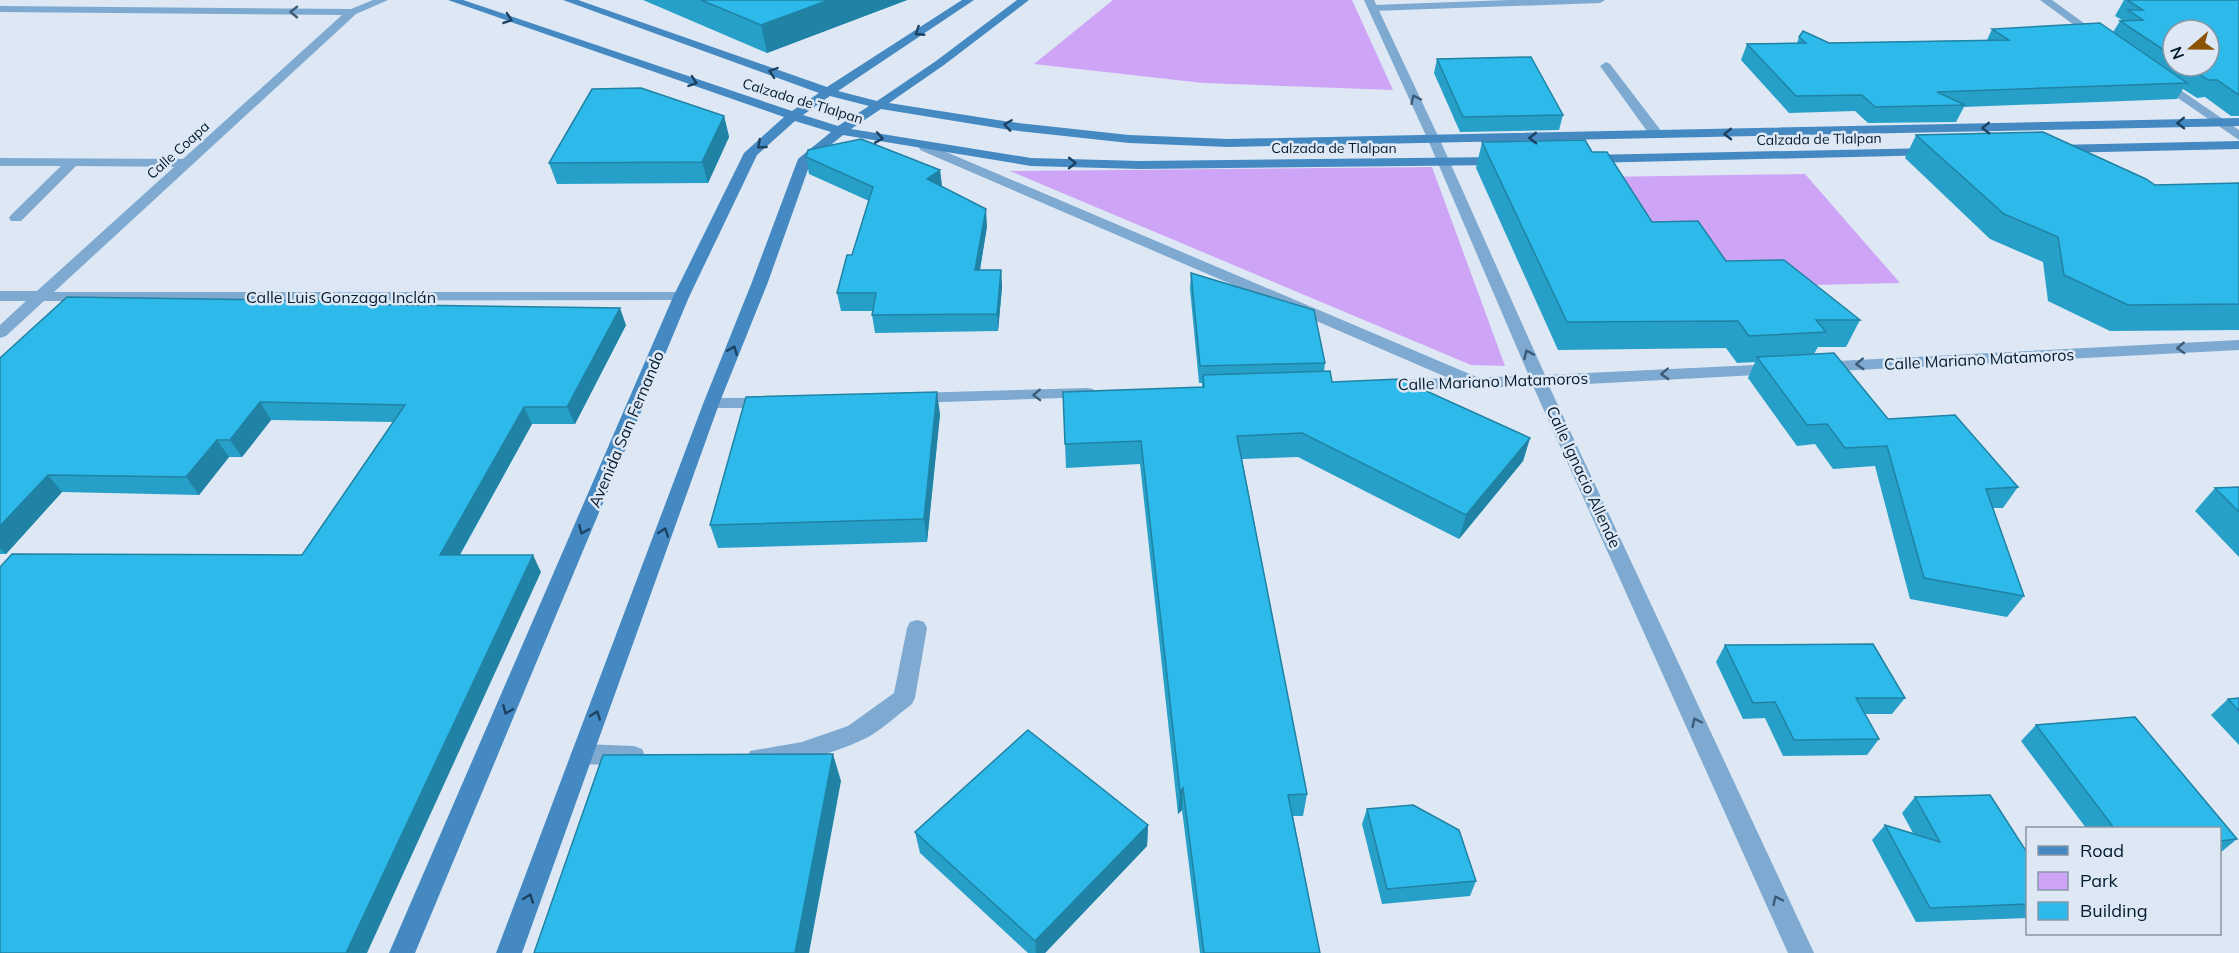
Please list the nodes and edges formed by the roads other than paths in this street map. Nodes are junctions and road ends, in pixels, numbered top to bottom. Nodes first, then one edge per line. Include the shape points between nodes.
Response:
1 (453, 0) edge
2 (568, 0) edge
3 (969, 0) edge
4 (1024, 0) edge
5 (1600, 0) edge
6 (2045, 0) edge
7 (378, 1) edge
8 (1371, 4) edge
9 (0, 9) edge
10 (352, 12) junction
11 (2113, 48) edge
12 (1606, 66) dead end
13 (2152, 75) edge
14 (829, 92) junction
15 (879, 105) junction
16 (793, 116) junction
17 (2239, 122) edge
18 (2220, 123) junction
19 (840, 131) junction
20 (1657, 135) junction
21 (2239, 136) edge
22 (1434, 140) junction
23 (2239, 145) edge
24 (925, 147) junction
25 (2037, 150) edge
26 (1942, 152) edge
27 (1574, 160) edge
28 (1515, 161) edge
29 (0, 162) edge
30 (74, 162) junction
31 (1444, 162) junction
32 (187, 163) junction
33 (16, 218) dead end
34 (0, 296) edge
35 (40, 296) junction
36 (681, 297) junction
37 (0, 333) edge
38 (2239, 345) edge
39 (1539, 381) junction
40 (1473, 382) junction
41 (1366, 385) edge
42 (1104, 393) edge
43 (901, 399) edge
44 (782, 402) edge
45 (711, 404) junction
46 (917, 628) dead end
47 (582, 754) junction
48 (651, 756) edge
49 (732, 760) edge
50 (402, 953) edge
51 (509, 953) edge
52 (1801, 953) edge

1 -> 16 main road, Calzada de Tlalpan
14 -> 2 main road, Calzada de Tlalpan
3 -> 14 main road, Avenida San Fernando
4 - 15 main road
5 - 8 street
6 - 11 street
7 - 10 street, Calle Coapa
22 -> 8 street, Calle Ignacio Allende
10 -> 9 street
10 - 32 street, Calle Coapa
12 - 20 street
13 - 18 street
14 - 15 main road, Calzada de Tlalpan
14 - 16 main road, Avenida San Fernando
15 - 19 main road
22 -> 15 main road, Calzada de Tlalpan via 1228,143 1129,139 1010,126
16 - 19 main road, Calzada de Tlalpan
16 -> 36 main road, Avenida San Fernando via 751,153
17 - 18 main road, Calzada de Tlalpan
18 -> 20 main road, Calzada de Tlalpan
18 - 21 street
19 -> 24 main road, Calzada de Tlalpan
45 -> 19 main road via 805,159
20 -> 22 main road, Calzada de Tlalpan
22 - 31 street, Calle Ignacio Allende
23 - 25 main road
24 -> 31 main road, Calzada de Tlalpan via 1031,162
24 - 40 street
26 - 27 main road, Calzada de Tlalpan
28 - 31 main road, Calzada de Tlalpan
29 - 30 street
30 - 32 street
30 - 33 street
39 -> 31 street, Calle Ignacio Allende
32 - 35 street, Calle Coapa
34 - 35 street, Calle Luis Gonzaga Inclán
35 - 36 street, Calle Luis Gonzaga Inclán
35 - 37 street, Calle Coapa
36 -> 50 main road, Avenida San Fernando
38 -> 39 street, Calle Mariano Matamoros
39 - 40 street, Calle Mariano Matamoros
52 -> 39 street, Calle Ignacio Allende
40 - 41 street, Calle Mariano Matamoros
42 -> 43 street
44 - 45 street
47 -> 45 main road
46 - 49 street via 904,698 856,734 802,752
47 - 48 street
51 -> 47 main road

